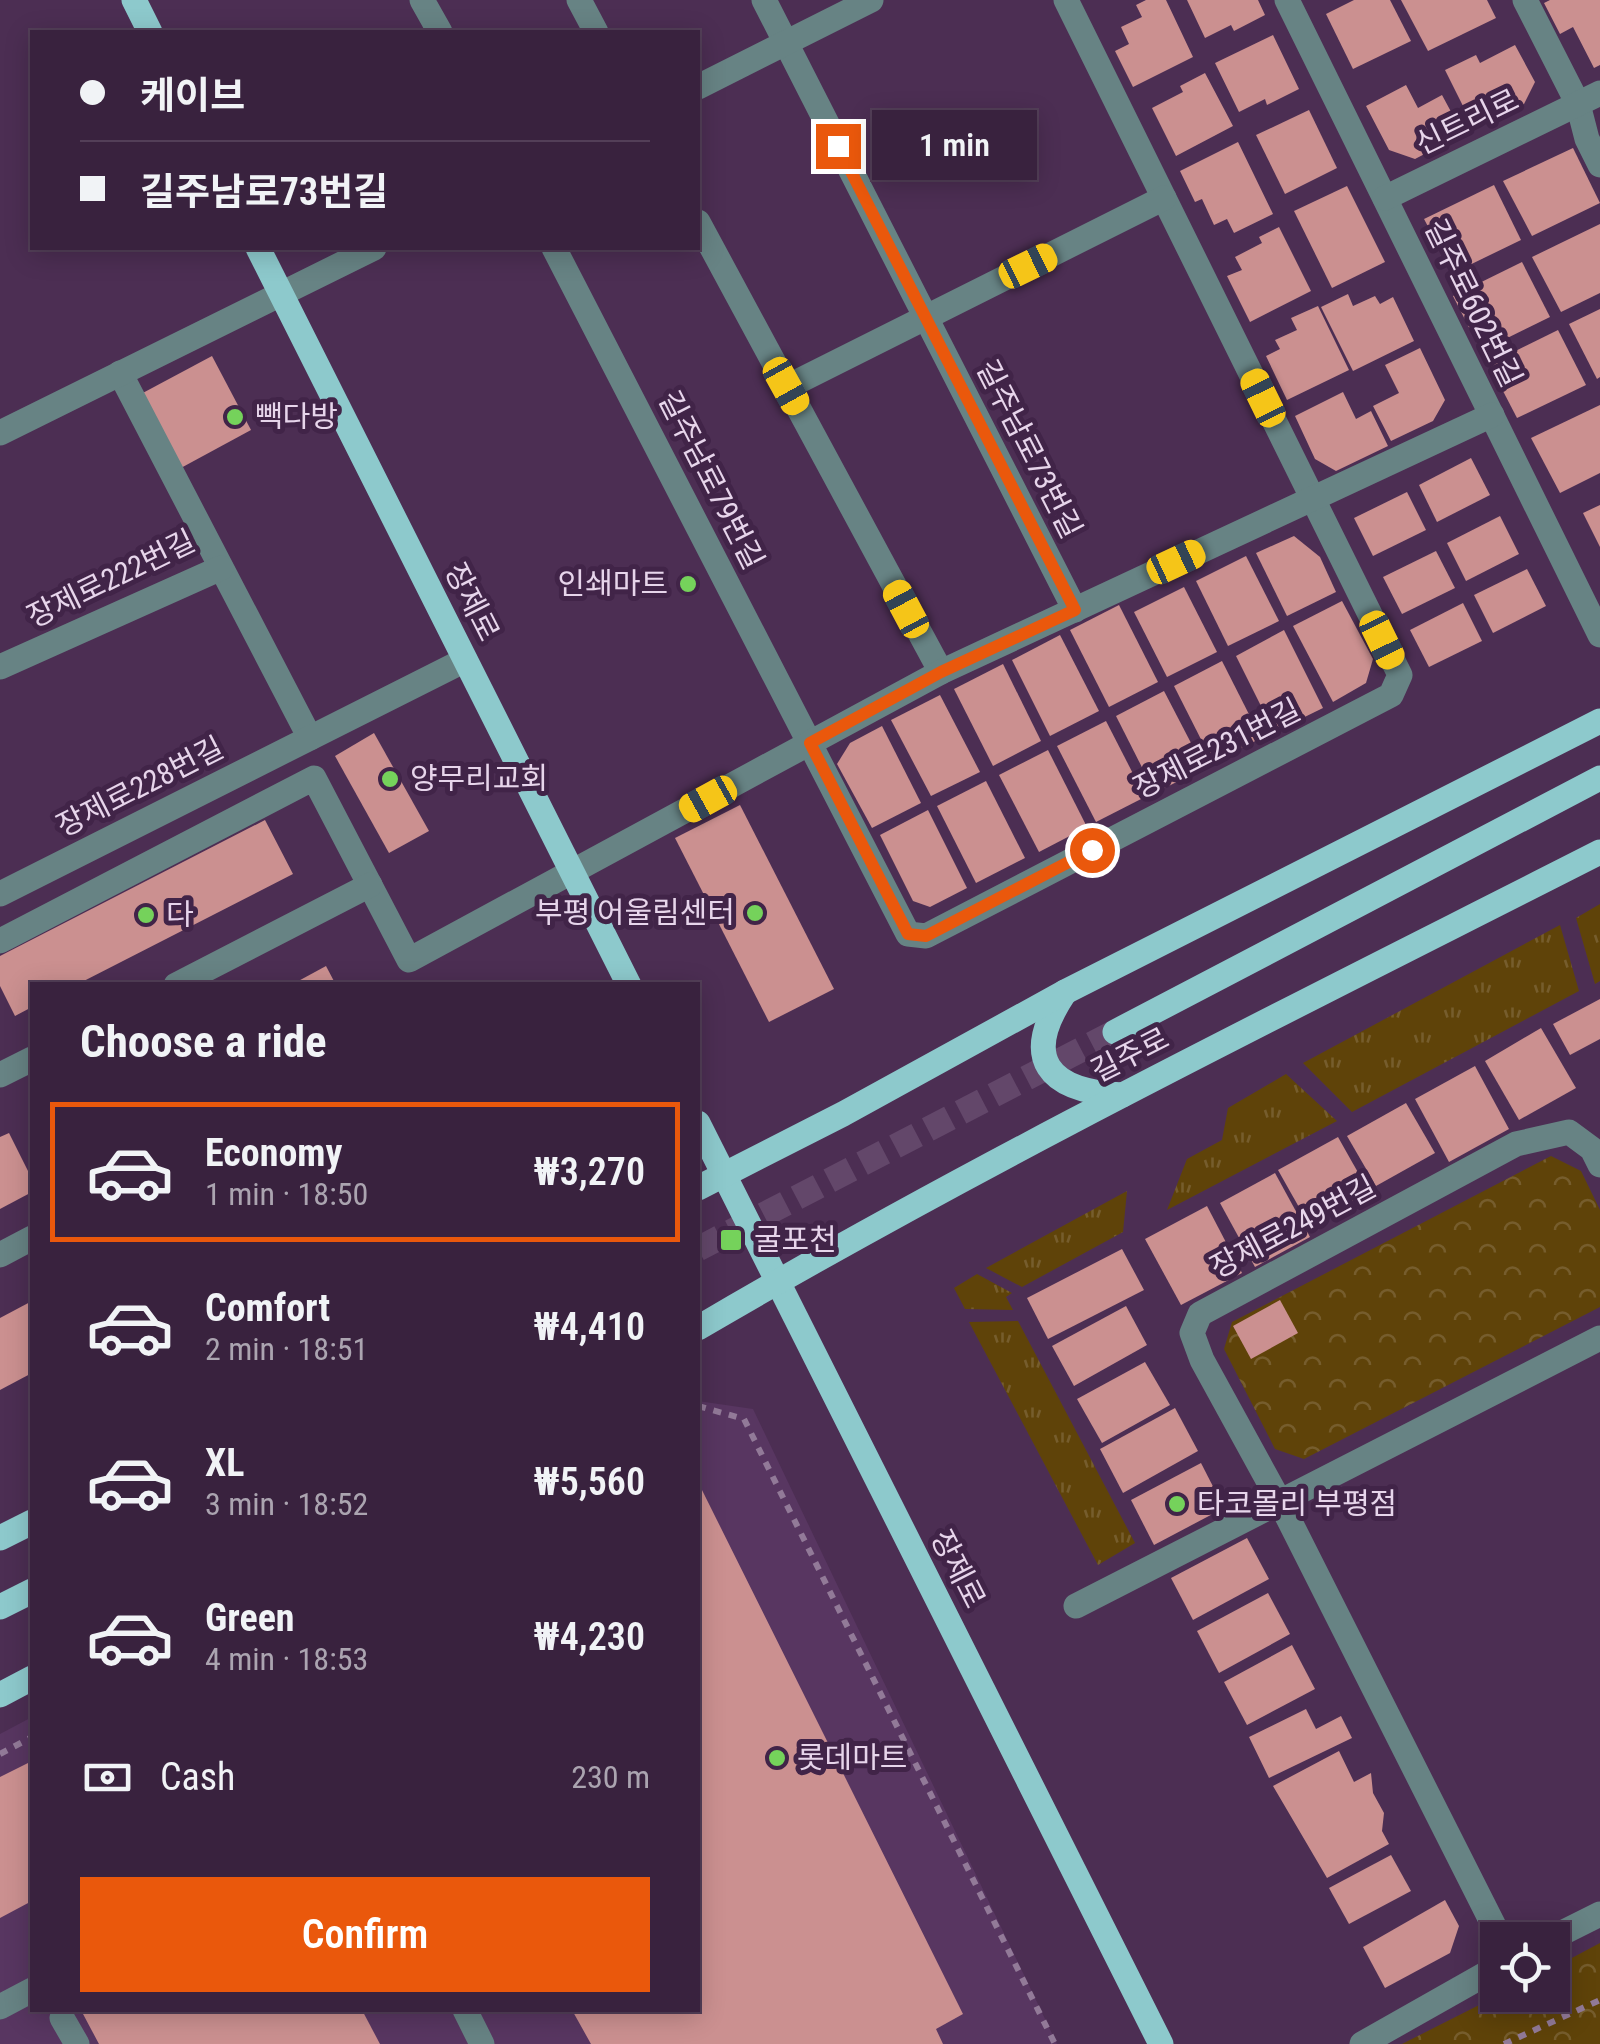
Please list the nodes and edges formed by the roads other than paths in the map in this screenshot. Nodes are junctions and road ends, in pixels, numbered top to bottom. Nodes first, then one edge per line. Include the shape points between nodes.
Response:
1 (134, 0) edge
2 (422, 0) edge
3 (579, 0) edge
4 (764, 0) edge
5 (871, 0) edge
6 (1066, 0) edge
7 (1287, 0) edge
8 (1525, 0) edge
9 (149, 30) edge
10 (439, 30) edge
11 (595, 30) edge
12 (785, 43) junction
13 (700, 85) edge
14 (1589, 99) edge
15 (1600, 165) edge
16 (1164, 198) junction
17 (1385, 198) junction
18 (700, 226) edge
19 (259, 250) edge
20 (370, 250) edge
21 (555, 250) edge
22 (281, 293) junction
23 (925, 318) junction
24 (120, 373) junction
25 (786, 386) junction
26 (1492, 415) junction
27 (0, 433) edge
28 (1312, 499) junction
29 (221, 568) junction
30 (1075, 610) junction
31 (1600, 635) edge
32 (465, 660) junction
33 (0, 667) edge
34 (941, 672) junction
35 (1600, 721) edge
36 (310, 738) junction
37 (810, 743) junction
38 (1600, 778) edge
39 (1600, 852) edge
40 (573, 874) junction
41 (370, 885) junction
42 (0, 894) edge
43 (0, 941) edge
44 (406, 972) edge
45 (182, 982) edge
46 (627, 982) edge
47 (1064, 992) junction
48 (1115, 1032) tunnel mouth
49 (1122, 1095) junction
50 (700, 1126) edge
51 (1600, 1165) edge
52 (724, 1174) junction
53 (700, 1187) edge
54 (30, 1239) edge
55 (0, 1255) edge
56 (776, 1282) junction
57 (700, 1327) edge
58 (1600, 1338) edge
59 (1280, 1504) junction
60 (30, 1523) edge
61 (0, 1538) edge
62 (30, 1592) edge
63 (1076, 1606) dead end
64 (0, 1608) edge
65 (30, 1679) edge
66 (0, 1694) edge
67 (1600, 1914) edge
68 (1492, 1922) edge
69 (1570, 1929) edge
70 (1480, 1976) edge
71 (30, 1991) edge
72 (0, 2007) edge
73 (465, 2012) edge
74 (62, 2018) dead end
75 (76, 2044) edge
76 (482, 2044) edge
77 (1161, 2044) edge
78 (1362, 2044) edge

1 - 9 main road
2 - 10 street
3 - 11 street
4 - 12 street, 길주남로73번길
5 - 12 street
6 - 16 street, 장제로231번길
7 - 17 street, 길주로602번길
8 - 14 street
12 - 13 street
12 - 23 street, 길주남로73번길
14 - 15 street via 1586,139
14 - 17 street, 신트리로
16 - 23 street
16 - 28 street, 장제로231번길
17 - 26 street, 길주로602번길
18 - 25 street
19 - 22 main road, 장제로
20 - 22 street
21 - 37 street, 길주남로79번길
22 - 24 street
22 - 32 main road, 장제로
23 - 25 street
23 - 30 street, 길주남로73번길
24 - 27 street
24 - 29 street, 장제로222번길
25 - 34 street
26 - 28 street
26 - 31 street, 길주로602번길
28 - 30 street
28 - 37 street, 장제로231번길 via 1400,675 1391,694 926,936 908,934
29 - 33 street, 장제로222번길
29 - 36 street
30 - 34 street
32 - 36 street, 장제로228번길
32 - 40 main road, 장제로
34 - 37 street
35 - 47 main road
36 - 42 street, 장제로228번길
37 - 40 street
38 - 48 main road, 길주로
39 - 49 main road, 길주로
40 - 44 street
40 - 46 main road, 장제로
41 - 43 street via 314,778
41 - 44 street
41 - 45 street
47 - 49 main road via 1042,1036 1054,1075 1081,1090
47 - 52 main road
49 - 56 main road, 길주로
50 - 52 main road, 장제로
51 - 59 street, 장제로249번길 via 1569,1132 1516,1144 1200,1314 1192,1333 1202,1360
52 - 53 main road
52 - 56 main road, 장제로
54 - 55 street
56 - 57 main road, 길주로
56 - 77 main road, 장제로
58 - 59 street
59 - 63 street
59 - 68 street, 장제로249번길
60 - 61 main road
62 - 64 main road
65 - 66 main road
67 - 69 street
70 - 78 street
71 - 72 street
73 - 76 street
74 - 75 street

